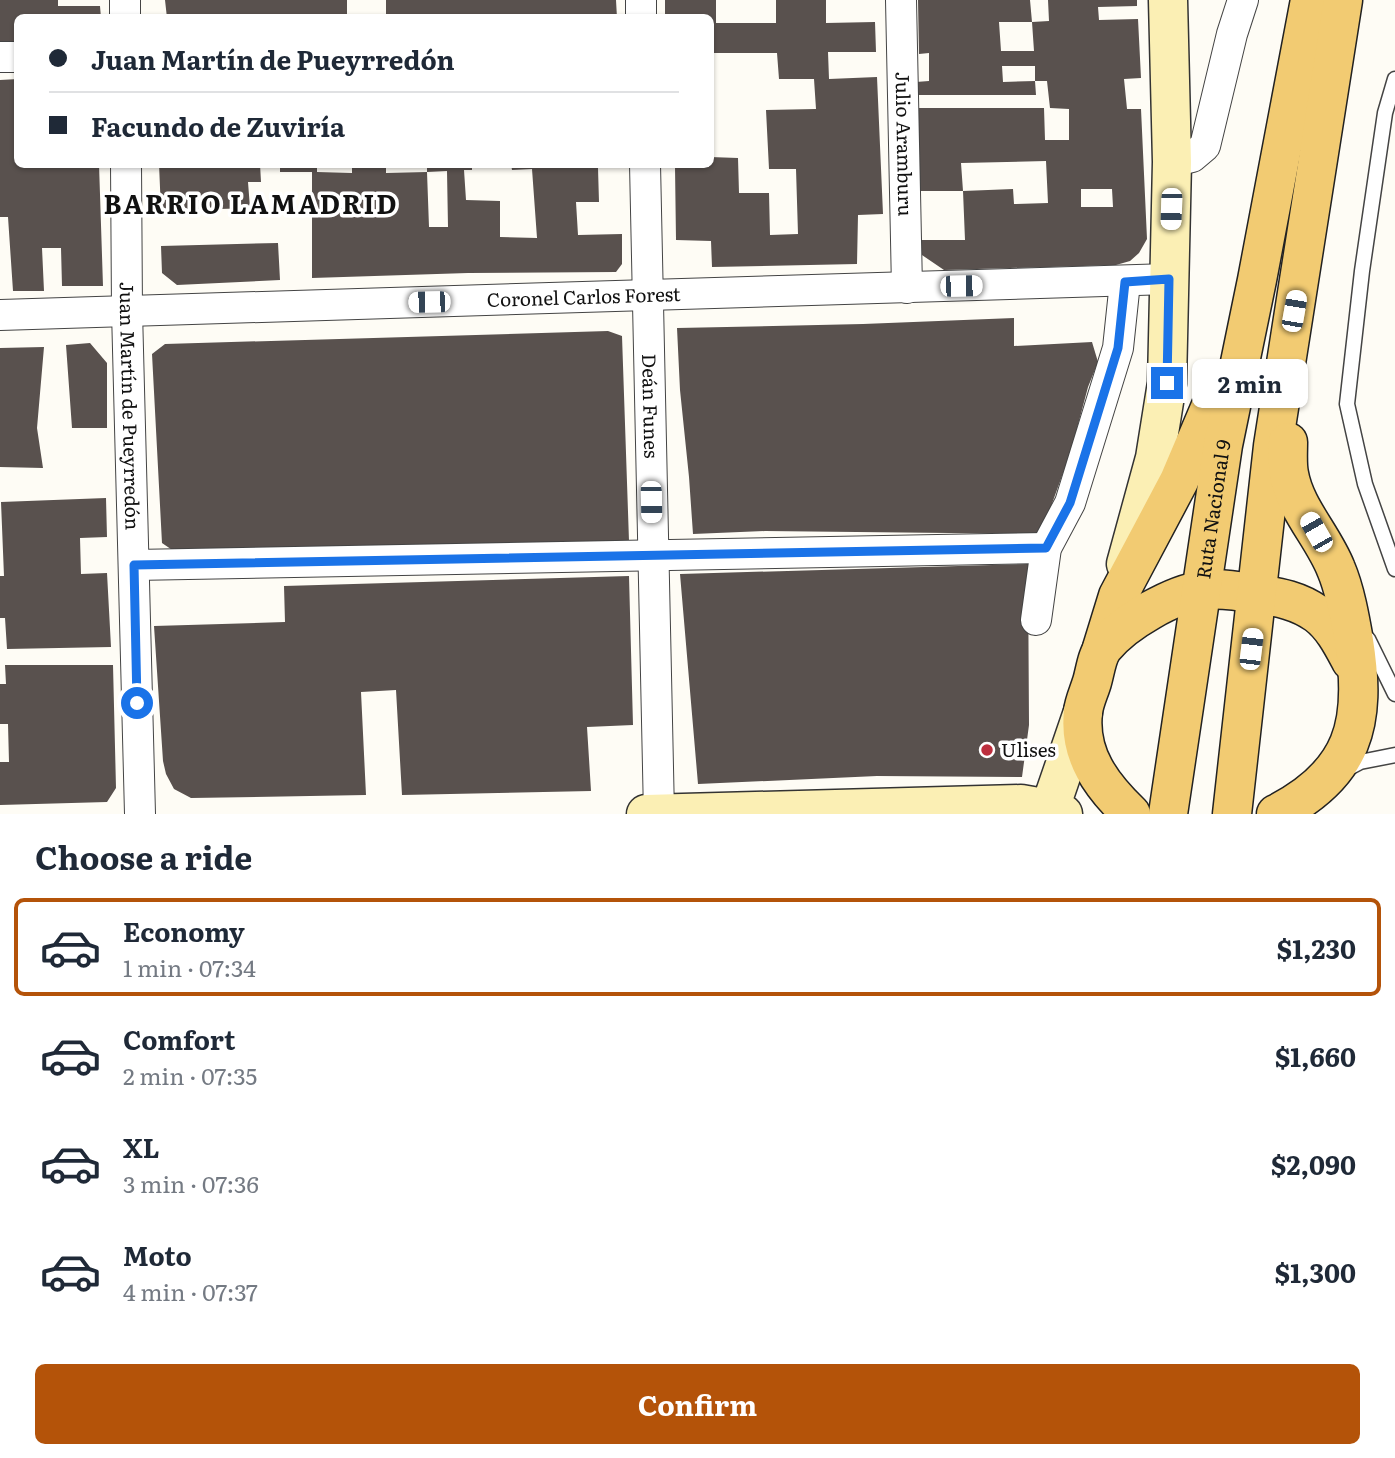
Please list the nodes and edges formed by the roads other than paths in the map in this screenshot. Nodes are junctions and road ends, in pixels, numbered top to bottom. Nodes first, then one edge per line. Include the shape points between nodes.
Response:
1 (901, 0) edge
2 (1168, 0) edge
3 (1243, 0) edge
4 (1310, 0) edge
5 (1343, 0) edge
6 (1395, 79) edge
7 (1172, 162) junction
8 (126, 168) edge
9 (645, 168) edge
10 (1169, 279) junction
11 (1257, 280) junction
12 (1125, 282) junction
13 (907, 288) junction
14 (648, 296) junction
15 (127, 311) junction
16 (0, 315) edge
17 (1286, 356) junction
18 (1046, 548) junction
19 (652, 554) junction
20 (134, 565) junction
21 (1395, 569) edge
22 (1337, 570) junction
23 (1203, 590) junction
24 (1257, 594) junction
25 (1118, 596) junction
26 (1036, 620) dead end
27 (1102, 648) junction
28 (1359, 675) junction
29 (1395, 694) edge
30 (1083, 712) junction
31 (1395, 755) edge
32 (1325, 780) junction
33 (1285, 811) edge
34 (1053, 812) edge
35 (140, 814) edge
36 (646, 814) edge
37 (659, 814) edge
38 (1131, 814) edge
39 (1168, 814) edge
40 (1232, 814) edge

1 - 13 street, Julio Aramburu
2 - 7 street
3 - 7 street via 1205,146 1192,157
4 - 11 main road, Ruta Nacional 9
5 - 17 main road
6 - 21 lane via 1385,113 1347,404 1365,484
7 - 10 street
8 - 15 street, Juan Martín de Pueyrredón
9 - 14 street, Deán Funes
10 - 12 street, Coronel Carlos Forest
10 - 25 street via 1163,414
11 - 23 main road, Ruta Nacional 9 via 1223,445
11 - 25 main road via 1200,434
12 - 13 street, Coronel Carlos Forest
12 - 18 street via 1118,348 1070,503
13 - 14 street, Coronel Carlos Forest
14 - 15 street, Coronel Carlos Forest
14 - 19 street, Deán Funes
15 - 16 street, Coronel Carlos Forest
15 - 20 street, Juan Martín de Pueyrredón
17 - 22 main road via 1288,473 1294,493
17 - 24 main road
18 - 19 street
18 - 26 street
19 - 20 street
19 - 37 street, Deán Funes
20 - 35 street, Juan Martín de Pueyrredón
22 - 28 main road
22 - 29 lane
23 - 24 main road
23 - 27 main road via 1144,615
23 - 39 main road, Ruta Nacional 9
24 - 28 main road via 1296,602 1318,615 1337,634
24 - 40 main road
25 - 27 main road
27 - 30 main road
28 - 32 main road via 1357,721 1348,747
30 - 34 street
30 - 38 main road via 1088,759 1102,784
31 - 32 lane via 1360,762
32 - 33 main road
34 - 37 street via 1021,804
36 - 37 street

